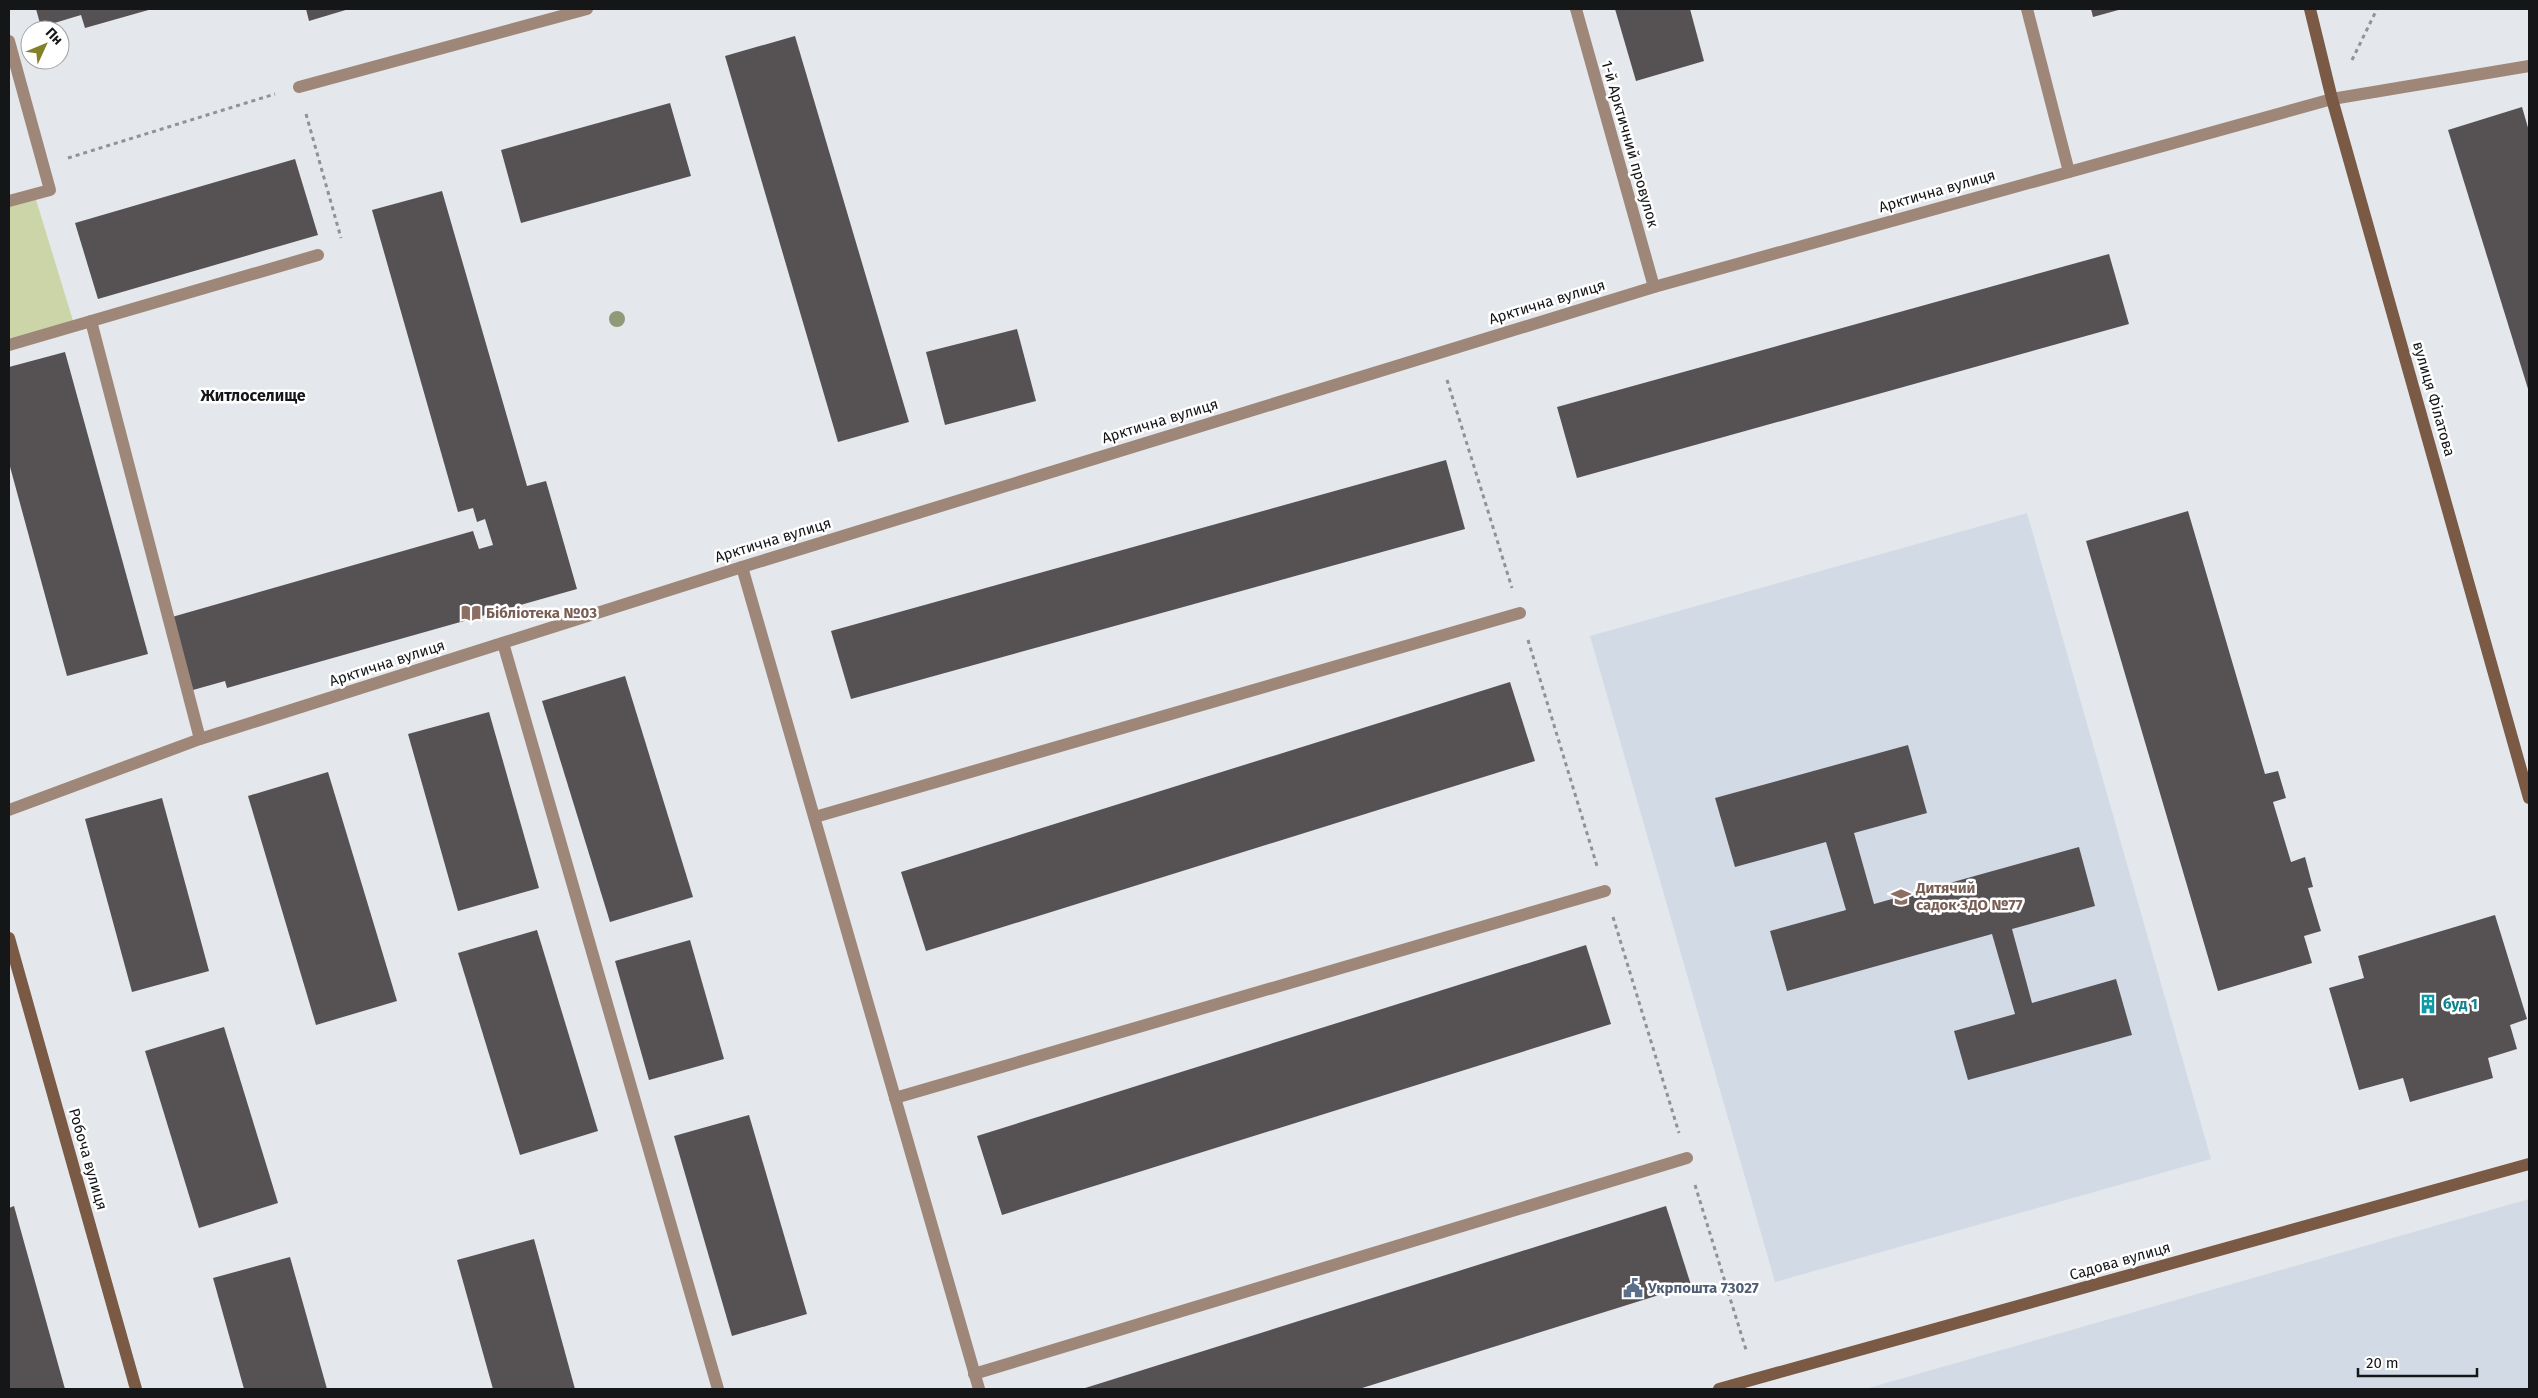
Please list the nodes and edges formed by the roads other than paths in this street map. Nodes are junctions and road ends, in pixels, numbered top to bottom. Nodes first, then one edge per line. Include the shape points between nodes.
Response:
1 (587, 9) edge
2 (1576, 9) edge
3 (2027, 9) edge
4 (2310, 9) edge
5 (9, 42) edge
6 (2529, 66) edge
7 (299, 87) road end
8 (2332, 99) junction
9 (2069, 172) junction
10 (9, 201) edge
11 (318, 255) road end
12 (1654, 287) junction
13 (91, 321) junction
14 (9, 345) edge
15 (742, 567) junction
16 (1520, 613) dead end
17 (502, 643) junction
18 (200, 739) junction
19 (2529, 798) edge
20 (9, 810) edge
21 (814, 818) junction
22 (1605, 891) dead end
23 (9, 938) edge
24 (895, 1098) junction
25 (1687, 1158) dead end
26 (2529, 1164) edge
27 (974, 1374) junction
28 (136, 1389) edge
29 (718, 1389) edge
30 (979, 1389) edge
31 (1719, 1389) edge

1 - 7 street
2 - 12 street, 1-й Арктичний провулок
3 - 9 street
4 - 8 street, вулиця Філатова
5 - 10 street via 50,190
6 - 8 street, Арктична вулиця
8 - 9 street, Арктична вулиця
8 - 19 street, вулиця Філатова
9 - 12 street, Арктична вулиця
11 - 13 street
12 - 15 street, Арктична вулиця
13 - 14 street
13 - 18 street
15 - 17 street, Арктична вулиця
15 - 21 street
16 - 21 street
17 - 18 street, Арктична вулиця
17 - 29 street
18 - 20 street, Арктична вулиця
21 - 24 street
22 - 24 street
23 - 28 street, Робоча вулиця
24 - 27 street
25 - 27 street
26 - 31 street, Садова вулиця
27 - 30 street

